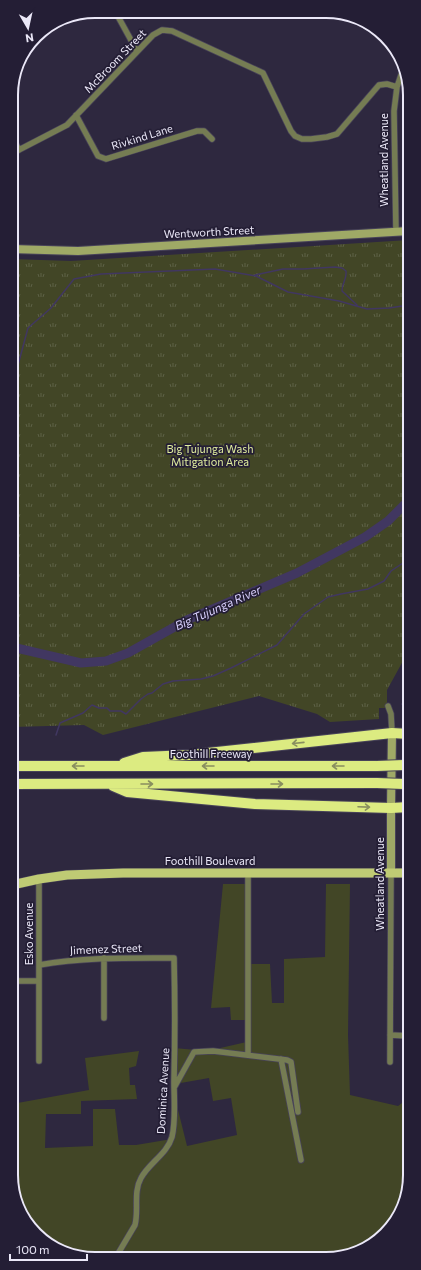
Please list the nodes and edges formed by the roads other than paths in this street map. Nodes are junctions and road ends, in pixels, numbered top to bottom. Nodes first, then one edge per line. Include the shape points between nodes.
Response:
1 (119, 18) edge
2 (137, 52) junction
3 (401, 76) edge
4 (397, 87) junction
5 (76, 115) junction
6 (212, 139) dead end
7 (19, 150) edge
8 (403, 231) edge
9 (396, 232) junction
10 (18, 249) edge
11 (388, 706) dead end
12 (392, 733) junction
13 (403, 734) edge
14 (403, 765) edge
15 (18, 766) edge
16 (112, 766) junction
17 (18, 784) edge
18 (108, 784) junction
19 (403, 784) edge
20 (403, 807) edge
21 (391, 808) junction
22 (248, 873) junction
23 (391, 873) junction
24 (403, 873) edge
25 (39, 879) junction
26 (18, 884) edge
27 (104, 958) junction
28 (174, 958) joint
29 (39, 964) junction
30 (18, 981) edge
31 (38, 981) junction
32 (104, 1018) dead end
33 (390, 1035) junction
34 (403, 1036) edge
35 (248, 1055) junction
36 (281, 1059) junction
37 (39, 1061) dead end
38 (390, 1062) dead end
39 (174, 1088) junction
40 (298, 1112) dead end
41 (301, 1160) dead end
42 (119, 1252) edge

1 - 2 street
2 - 4 street, McBroom Street via 157,32 169,30 263,73 291,131 302,139 337,134 379,85
2 - 5 street, McBroom Street
3 - 4 street
4 - 9 street, Wheatland Avenue via 394,111
5 - 6 street, Rivkind Lane via 98,156 106,159 197,131 204,131
5 - 7 street, McBroom Street via 59,130
8 - 9 main road, Wentworth Street
9 - 10 main road, Wentworth Street via 78,251
11 - 12 street, Wheatland Avenue
12 - 13 highway
12 -> 16 highway via 143,758
12 - 21 main road, Wheatland Avenue
14 -> 16 highway, Foothill Freeway, bridge
16 -> 15 highway, Foothill Freeway
17 - 18 highway
18 -> 19 highway, bridge
18 -> 21 highway via 127,792 255,804
20 - 21 highway
21 - 23 main road, Wheatland Avenue
22 - 23 main road, Foothill Boulevard
22 - 25 main road, Foothill Boulevard via 124,872
22 - 35 street
23 - 24 main road, Foothill Boulevard
23 - 33 street, Wheatland Avenue
25 - 26 main road, Foothill Boulevard
25 - 29 street, Esko Avenue
27 - 28 street, Jimenez Street
27 - 29 street, Jimenez Street
27 - 32 street
28 - 39 street, Dominica Avenue
29 - 31 street, Esko Avenue
30 - 31 street
31 - 37 street, Esko Avenue
33 - 34 street
33 - 38 street, Wheatland Avenue
35 - 36 street
35 - 39 street via 213,1051 194,1052
36 - 40 street via 291,1062
36 - 41 street
39 - 42 street, Dominica Avenue via 172,1137 140,1179 137,1190 137,1220

